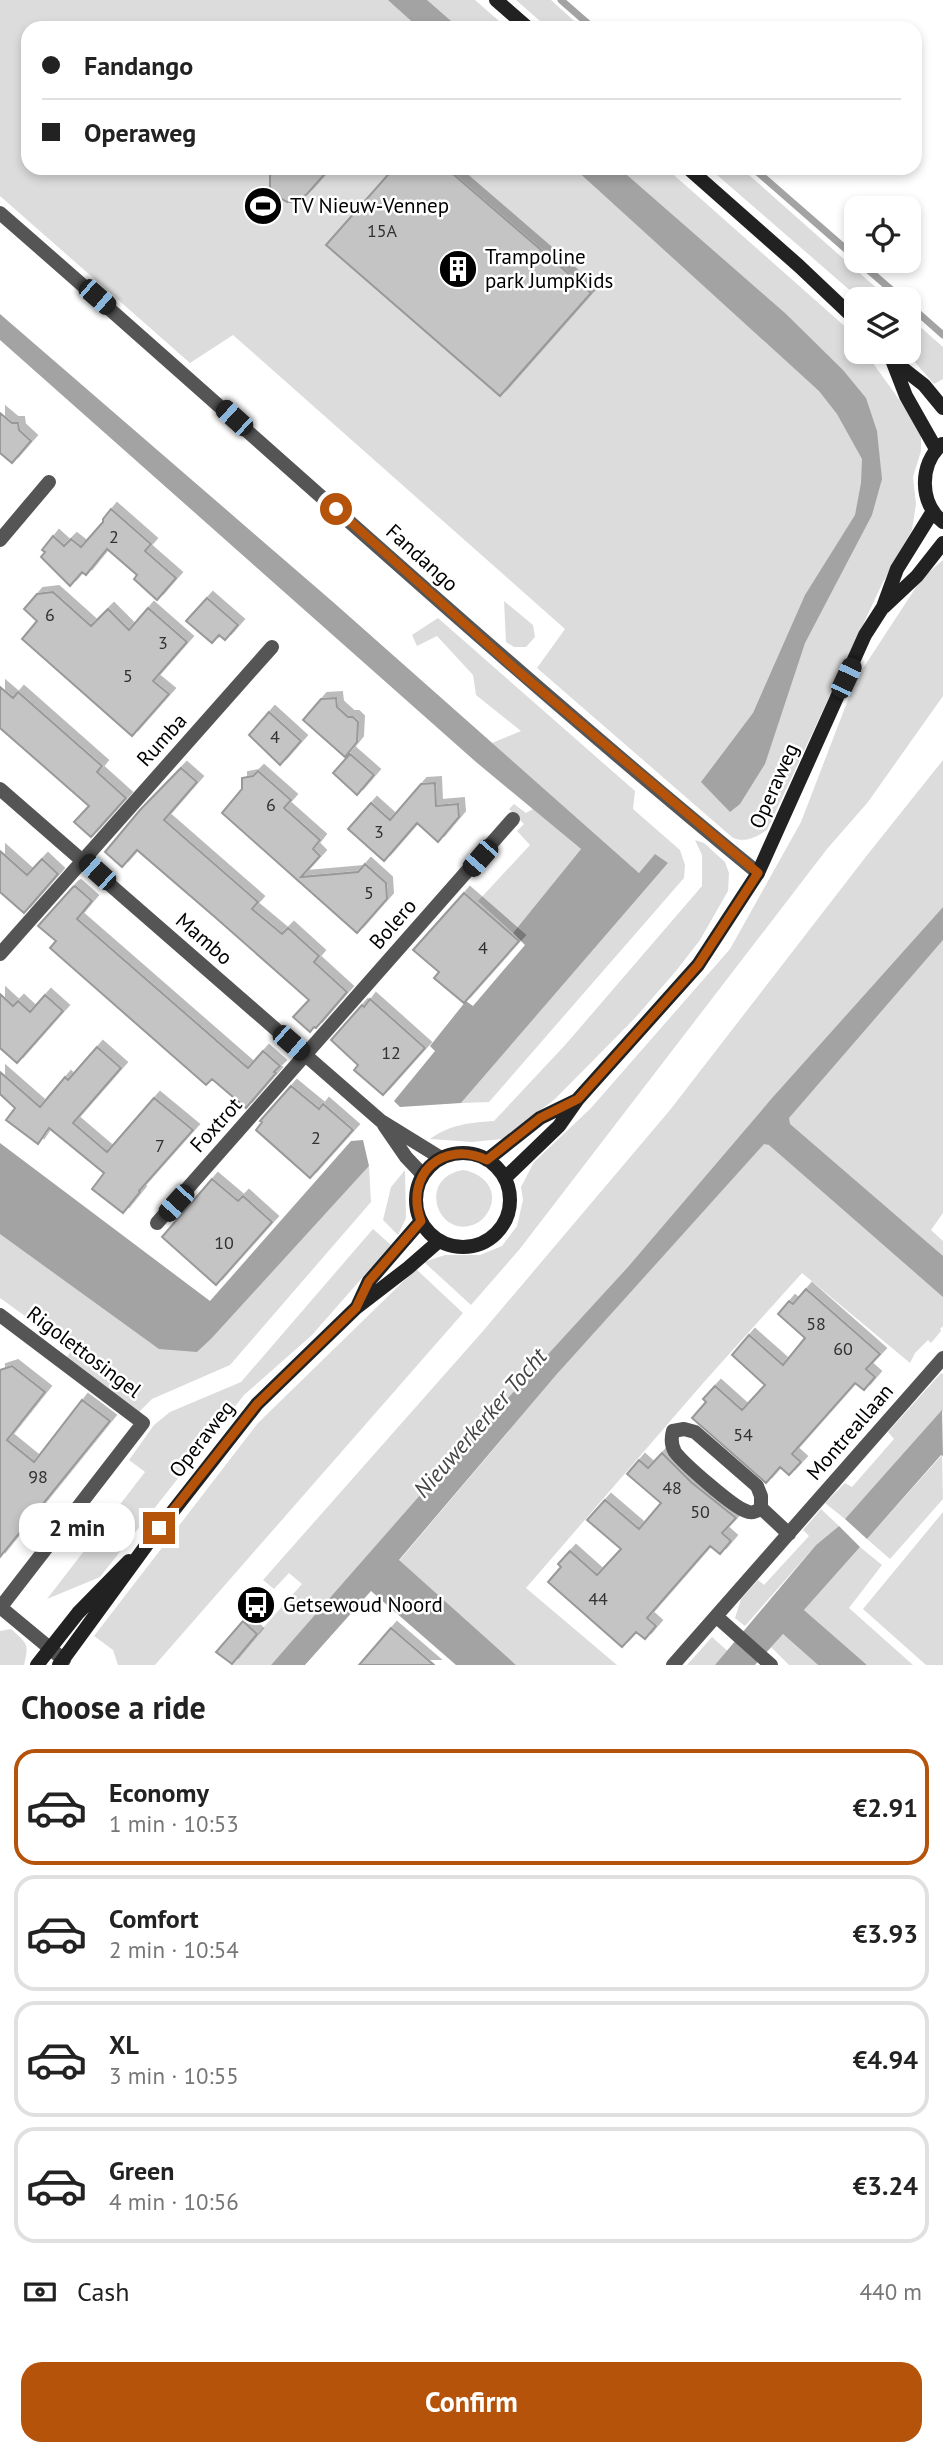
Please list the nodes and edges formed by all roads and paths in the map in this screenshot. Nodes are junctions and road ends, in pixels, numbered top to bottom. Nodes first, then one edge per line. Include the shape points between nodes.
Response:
1 (496, 0) edge
2 (520, 21) edge
3 (696, 175) edge
4 (0, 213) edge
5 (844, 309) edge
6 (892, 364) edge
7 (898, 364) edge
8 (943, 408) edge
9 (940, 446) edge
10 (50, 482) dead end
11 (933, 511) junction
12 (943, 522) edge
13 (0, 540) edge
14 (943, 543) edge
15 (883, 607) junction
16 (272, 647) dead end
17 (0, 789) edge
18 (513, 819) dead end
19 (83, 860) junction
20 (758, 873) junction
21 (0, 954) edge
22 (305, 1056) junction
23 (578, 1099) junction
24 (381, 1121) junction
25 (440, 1158) junction
26 (487, 1160) junction
27 (423, 1175) junction
28 (505, 1178) junction
29 (421, 1221) junction
30 (158, 1223) dead end
31 (439, 1241) junction
32 (356, 1308) junction
33 (0, 1315) edge
34 (943, 1358) edge
35 (761, 1508) junction
36 (789, 1534) junction
37 (148, 1543) junction
38 (0, 1608) edge
39 (717, 1617) junction
40 (50, 1648) junction
41 (62, 1662) edge
42 (769, 1663) edge
43 (37, 1665) edge
44 (674, 1665) edge

1 - 2 main road
3 - 5 main road
4 - 20 street, Fandango via 519,672
6 - 9 main road via 906,396
7 - 8 main road
9 - 11 main road via 927,466 924,485
10 - 13 street
11 - 12 main road
11 - 15 main road, Operaweg via 897,569
14 - 15 main road, Operaweg via 917,576
15 - 20 main road, Operaweg via 865,635
16 - 19 street, Rumba
17 - 19 street, Mambo
18 - 22 street, Bolero
19 - 21 street, Rumba
19 - 22 street, Mambo
20 - 23 main road, Operaweg via 698,965
22 - 24 street, Mambo
22 - 30 street, Foxtrot
23 - 26 main road, Operaweg via 540,1118
23 - 28 main road, Operaweg via 559,1126
24 - 25 street, Mambo
24 - 27 street, Mambo
25 - 26 main road via 464,1153
25 - 27 main road
26 - 28 main road
27 - 29 main road via 415,1198
28 - 31 main road via 509,1208 495,1234 468,1247
29 - 31 main road
29 - 32 main road, Operaweg via 369,1281
31 - 32 main road, Operaweg
32 - 37 main road, Operaweg via 257,1404
33 - 38 street, Rigolettosingel via 143,1423
34 - 36 street, Montreallaan
35 - 35 street via 757,1486 695,1432 673,1431 676,1453 726,1498 749,1513
35 - 36 street
36 - 39 street, Montreallaan
37 - 40 main road, Operaweg via 99,1589
37 - 41 main road, Operaweg
38 - 40 street
39 - 42 street
39 - 44 street, Montreallaan
40 - 41 street
40 - 43 main road, Operaweg

